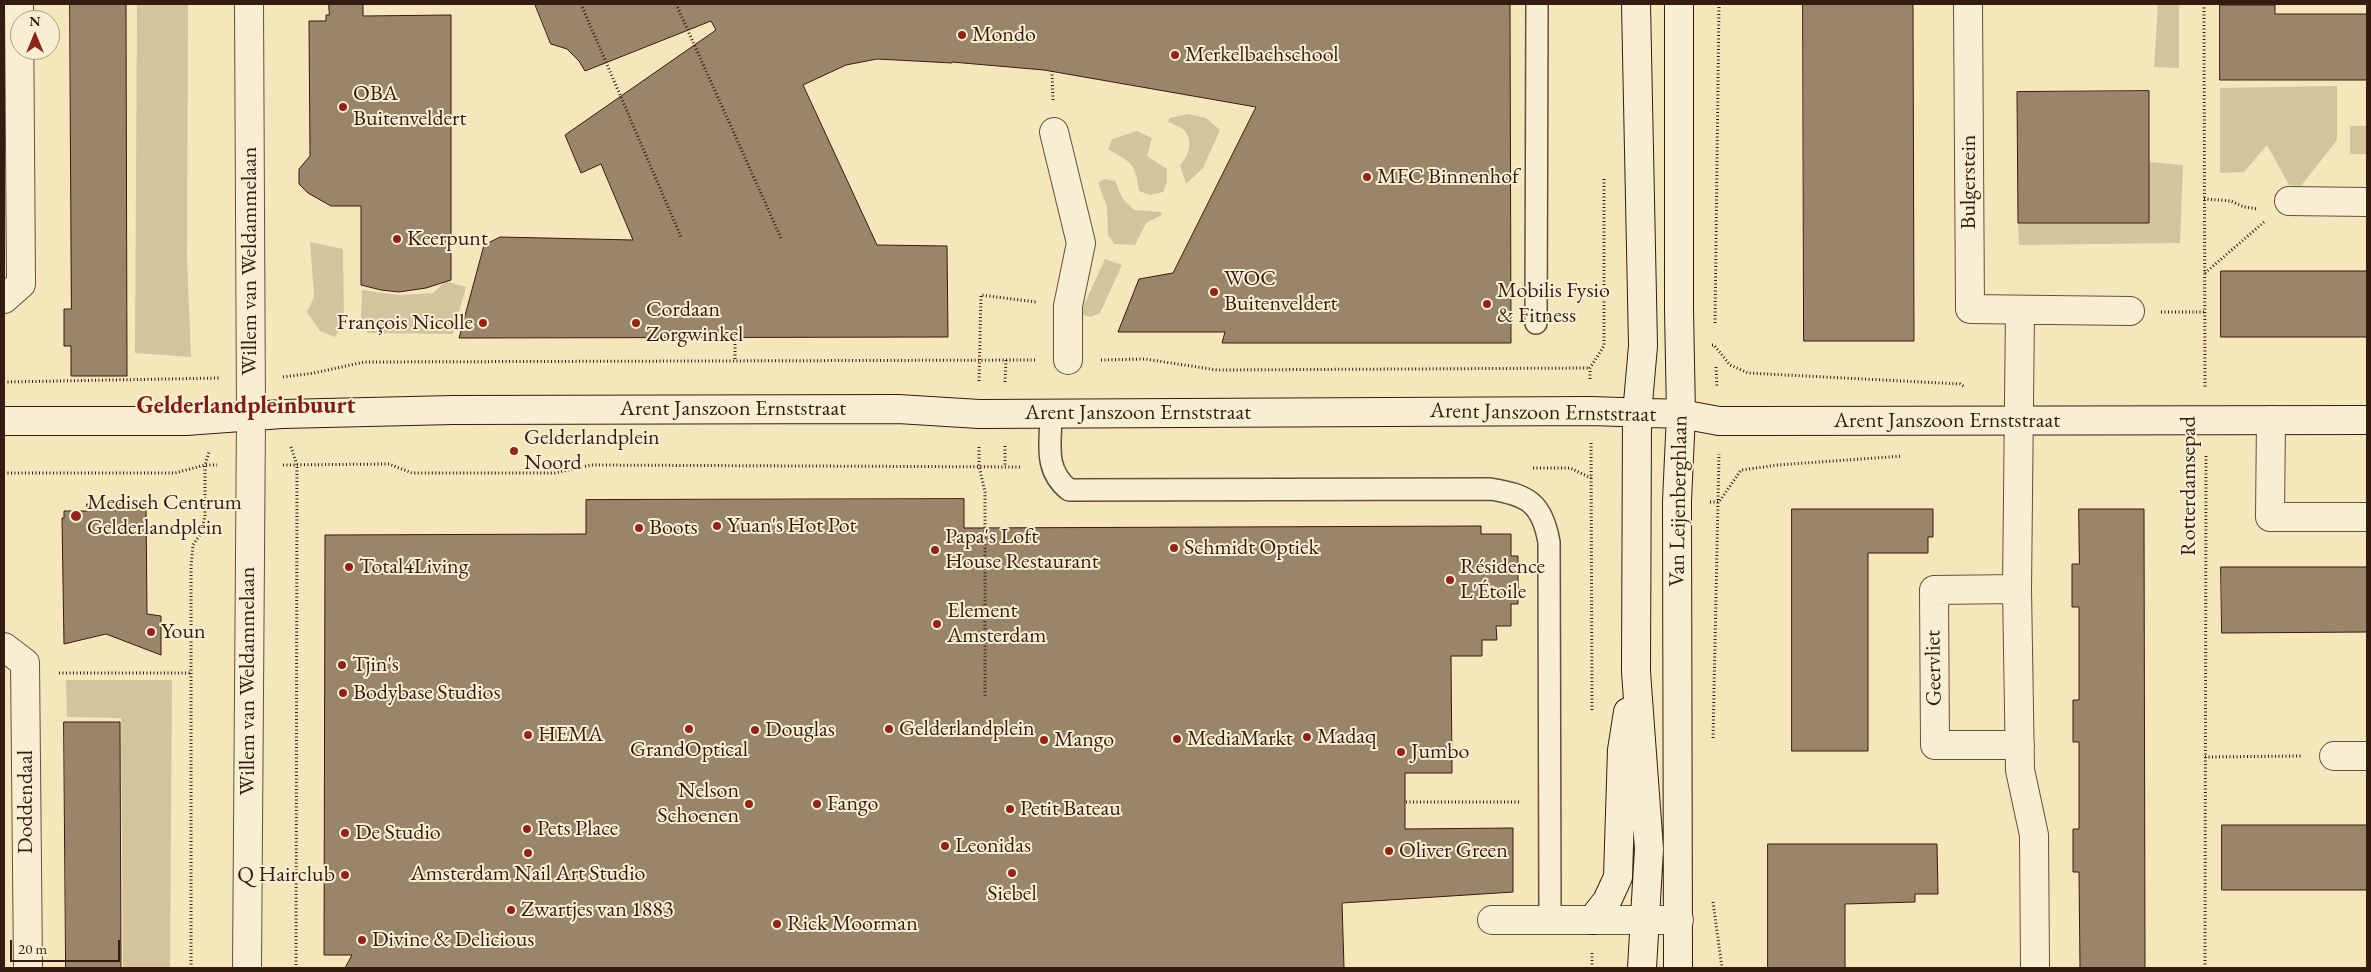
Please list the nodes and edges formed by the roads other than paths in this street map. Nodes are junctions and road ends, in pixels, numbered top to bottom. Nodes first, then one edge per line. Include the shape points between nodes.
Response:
1 (19, 4) edge
2 (249, 4) edge
3 (1537, 4) edge
4 (1636, 4) edge
5 (1680, 4) edge
6 (1968, 4) edge
7 (1054, 132) dead end
8 (2289, 201) road end
9 (2367, 202) edge
10 (4, 299) edge
11 (2020, 310) junction
12 (2130, 311) road end
13 (1536, 323) dead end
14 (1068, 360) road end
15 (1051, 413) junction
16 (1637, 414) junction
17 (1681, 414) junction
18 (251, 416) junction
19 (2018, 420) junction
20 (2271, 420) junction
21 (2367, 420) edge
22 (4, 421) edge
23 (2367, 517) edge
24 (2017, 588) junction
25 (4, 647) edge
26 (1636, 672) junction
27 (2020, 745) junction
28 (2334, 756) road end
29 (2367, 756) edge
30 (1492, 920) dead end
31 (1550, 920) junction
32 (1592, 920) junction
33 (1646, 920) junction
34 (1678, 920) junction
35 (28, 968) edge
36 (247, 968) edge
37 (1642, 968) edge
38 (1678, 968) edge
39 (2035, 968) edge

1 - 10 street via 21,284
2 - 18 street, Willem van Weldammelaan
3 - 13 lane
4 - 16 street, Van Leijenberghlaan via 1643,346
5 - 17 street, Van Leijenberghlaan
6 - 11 street, Bulgerstein via 1970,309
7 - 14 street via 1081,243 1068,306
8 - 9 street
11 - 12 street, Bulgerstein
11 - 19 street
15 - 16 street, Arent Janszoon Ernststraat via 1591,411
15 - 18 street, Arent Janszoon Ernststraat via 849,409 453,410
15 - 31 lane via 1051,468 1058,481 1069,490 1490,489 1508,492 1536,507 1546,522 1549,542
16 - 17 street, Arent Janszoon Ernststraat
16 - 26 street, Van Leijenberghlaan
17 - 19 street, Arent Janszoon Ernststraat via 1719,421
17 - 34 street, Van Leijenberghlaan via 1677,501
18 - 22 street, Arent Janszoon Ernststraat via 186,421
18 - 36 street, Willem van Weldammelaan
19 - 20 street, Arent Janszoon Ernststraat
19 - 24 street
20 - 21 street, Arent Janszoon Ernststraat
20 - 23 street via 2270,517
24 - 27 street
24 - 27 street, Geervliet via 1934,590 1935,745
25 - 35 street, Doddendaal via 26,663
26 - 32 street, Van Leijenberghlaan via 1622,750 1618,877 1607,901
26 - 33 street, Van Leijenberghlaan via 1649,849
27 - 39 street via 2020,770 2034,835
28 - 29 street
30 - 31 street
31 - 32 street
32 - 33 street
33 - 34 street
33 - 37 street, Van Leijenberghlaan
34 - 38 street, Van Leijenberghlaan

